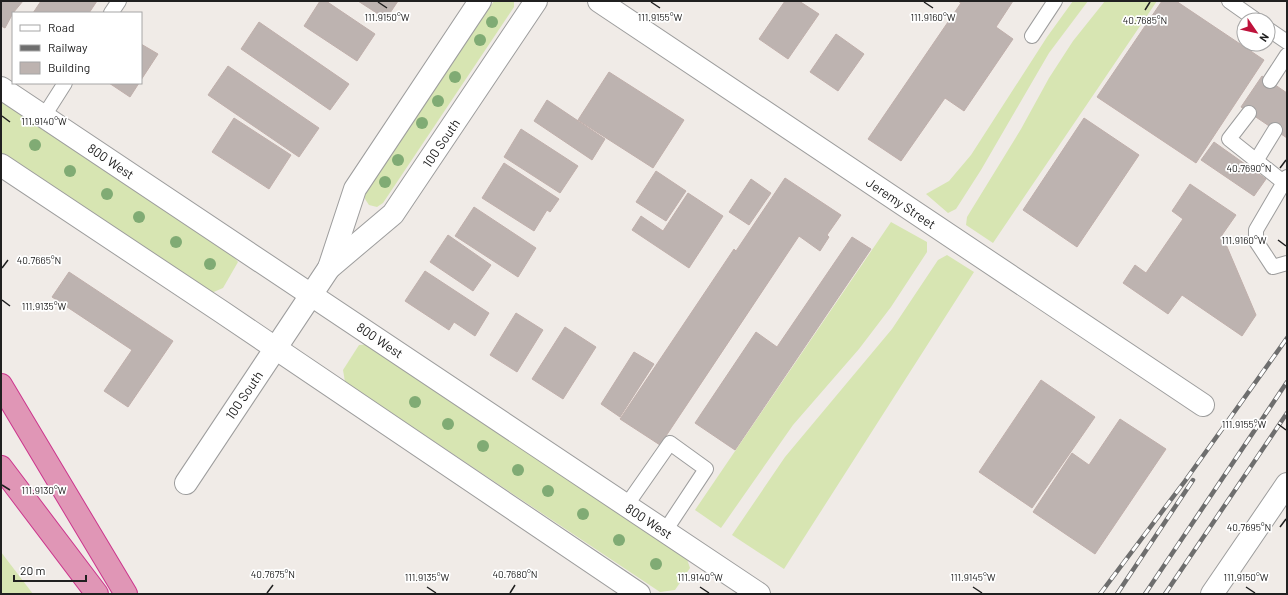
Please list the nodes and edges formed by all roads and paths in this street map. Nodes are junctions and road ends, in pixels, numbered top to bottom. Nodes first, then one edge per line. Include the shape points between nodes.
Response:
1 (119, 1) edge
2 (480, 1) edge
3 (536, 1) edge
4 (599, 1) edge
5 (1055, 1) edge
6 (1228, 1) edge
7 (112, 12) edge
8 (1244, 12) edge
9 (1276, 34) edge
10 (1032, 36) dead end
11 (1287, 42) edge
12 (1287, 55) edge
13 (1270, 81) dead end
14 (64, 84) edge
15 (1, 88) edge
16 (1249, 113) dead end
17 (44, 116) junction
18 (1275, 130) dead end
19 (1256, 160) junction
20 (1, 165) edge
21 (1286, 181) edge
22 (1287, 263) edge
23 (329, 268) junction
24 (311, 294) junction
25 (275, 349) junction
26 (1, 385) edge
27 (1203, 405) dead end
28 (1, 467) edge
29 (186, 483) dead end
30 (1287, 484) edge
31 (626, 506) junction
32 (665, 531) junction
33 (745, 590) edge
34 (97, 594) edge
35 (126, 594) edge
36 (639, 594) edge
37 (1212, 594) edge

1 - 7 lane
2 - 23 street, 100 South via 355,188
3 - 23 street, 100 South via 393,214
4 - 27 street, Jeremy Street
5 - 10 lane
6 - 8 lane
9 - 11 lane
12 - 13 lane
14 - 17 lane
15 - 17 street, 800 West
16 - 19 lane via 1229,139
17 - 24 street, 800 West
18 - 19 lane
19 - 21 lane
20 - 25 street
21 - 22 lane via 1256,230 1256,241 1273,267
23 - 24 street, 100 South
24 - 25 street, 100 South
24 - 31 street, 800 West
25 - 29 street, 100 South
25 - 36 street
26 - 35 highway
28 - 34 highway
30 - 37 street
31 - 32 street, 800 West
31 - 32 lane via 670,443 706,469
32 - 33 street, 800 West

